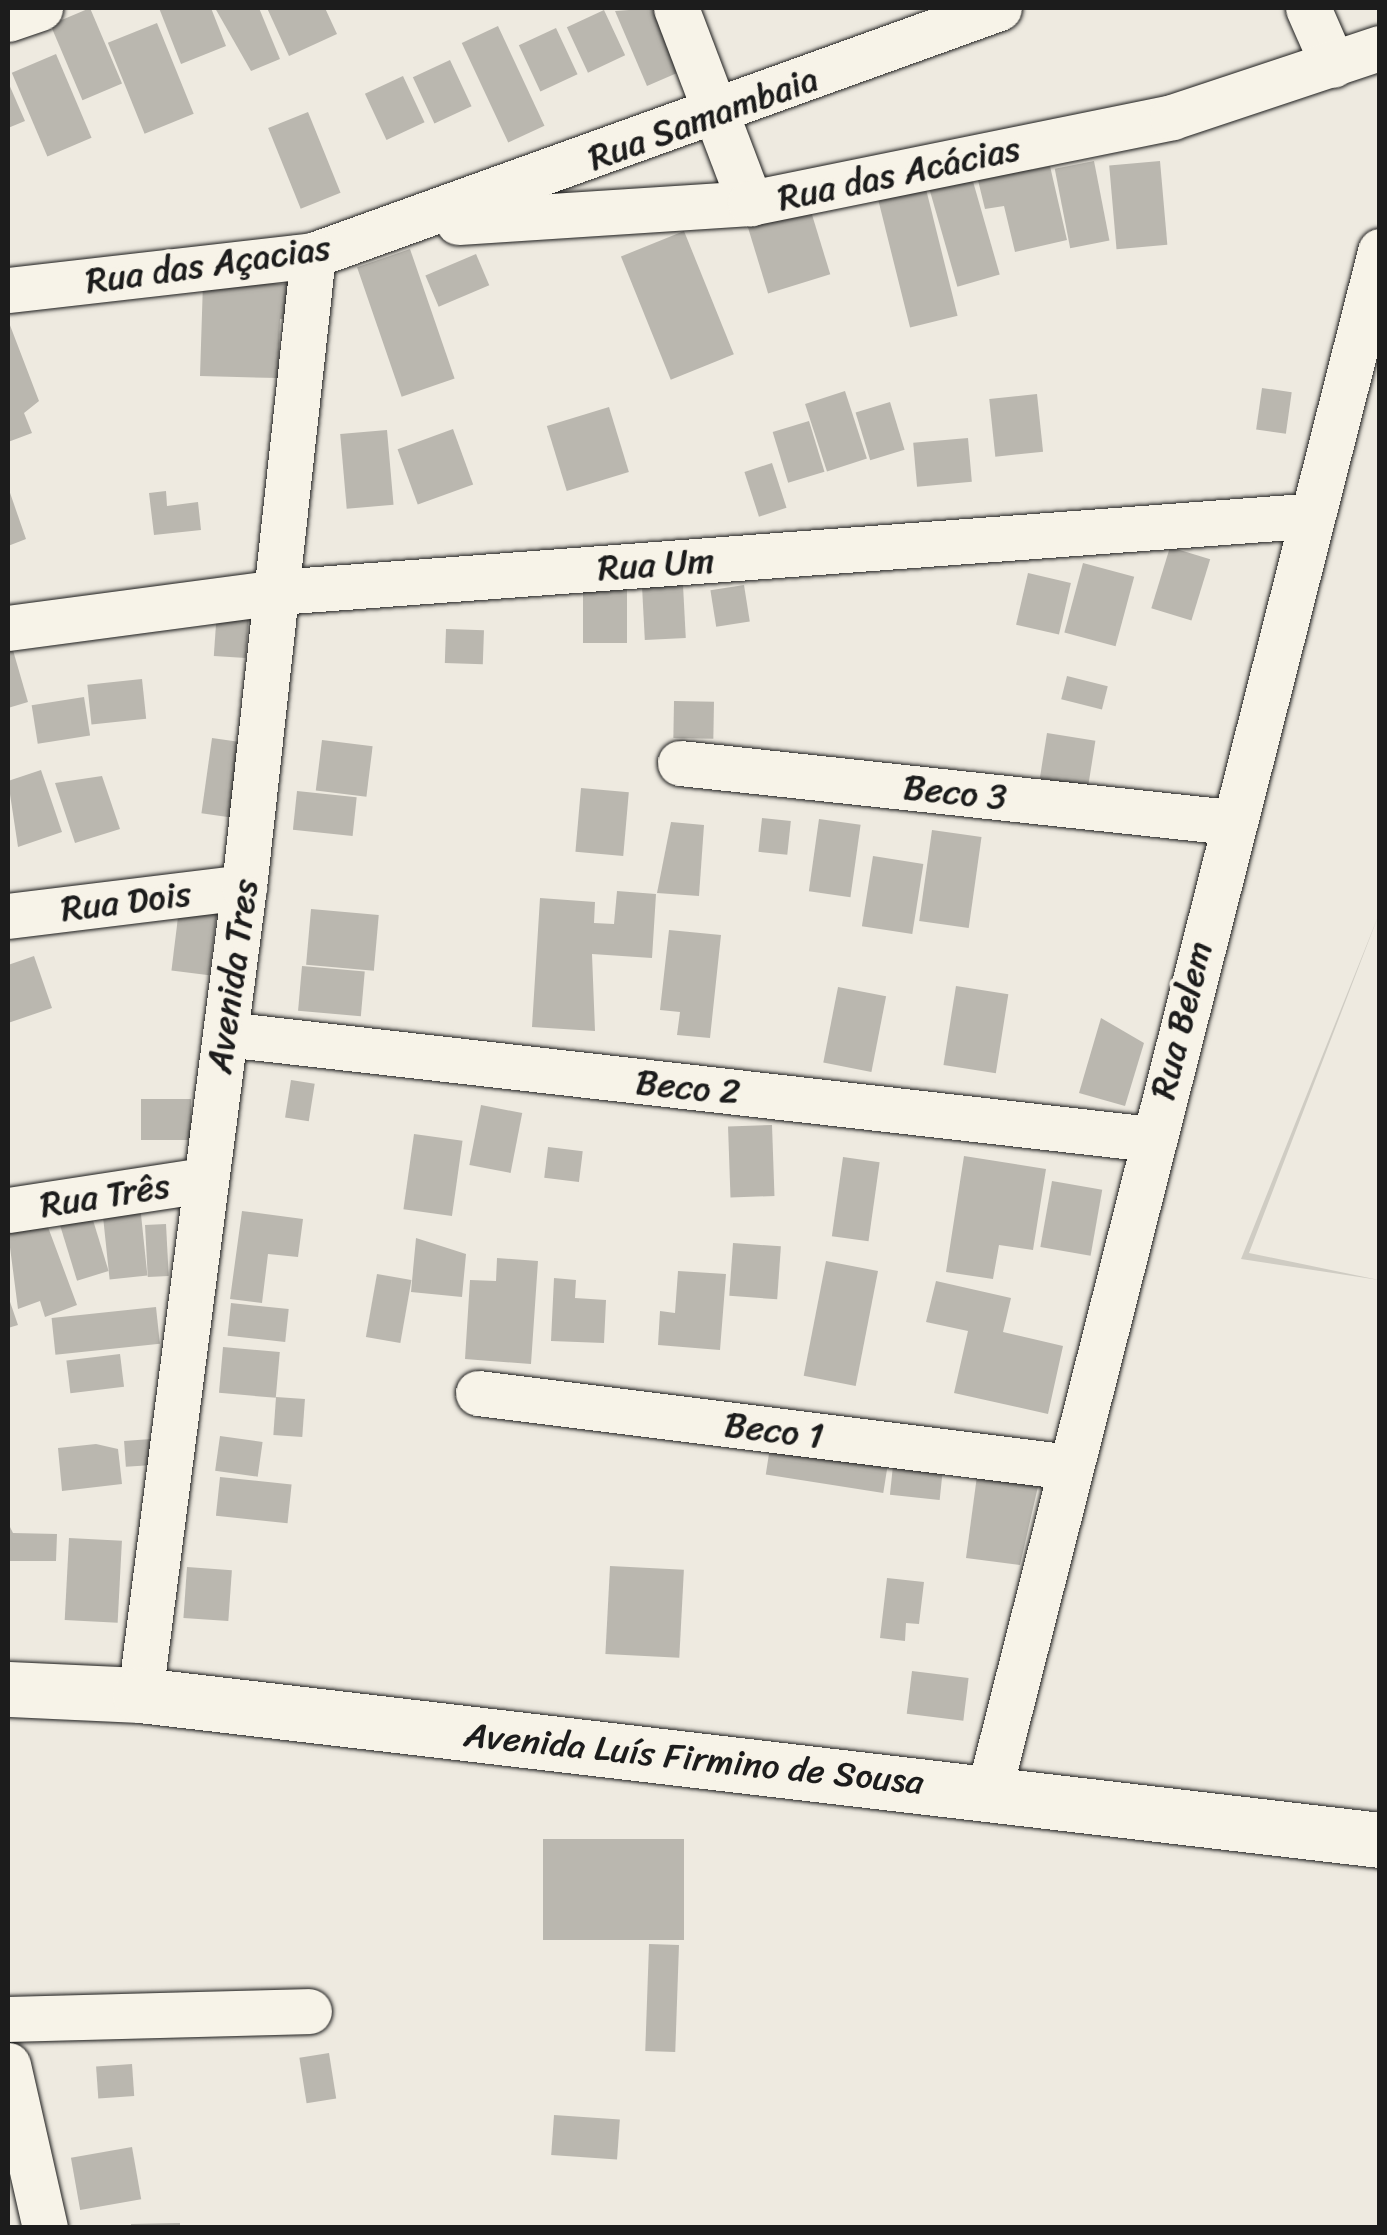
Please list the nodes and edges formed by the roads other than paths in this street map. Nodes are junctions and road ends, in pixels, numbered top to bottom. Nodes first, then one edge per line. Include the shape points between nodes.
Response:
1 (40, 8) edge
2 (676, 8) edge
3 (998, 8) edge
4 (1308, 8) edge
5 (8, 19) edge
6 (1380, 48) edge
7 (1334, 65) junction
8 (718, 113) junction
9 (750, 203) junction
10 (406, 226) junction
11 (1380, 251) edge
12 (313, 256) junction
13 (8, 290) edge
14 (1306, 516) junction
15 (277, 592) junction
16 (8, 628) edge
17 (680, 763) dead end
18 (1230, 822) junction
19 (244, 887) junction
20 (8, 916) edge
21 (225, 1034) junction
22 (1152, 1139) junction
23 (204, 1180) junction
24 (8, 1210) edge
25 (478, 1393) dead end
26 (1070, 1467) junction
27 (8, 1689) edge
28 (140, 1695) junction
29 (990, 1792) junction
30 (1380, 1840) edge
31 (309, 2011) dead end
32 (8, 2019) edge
33 (8, 2065) edge
34 (46, 2228) edge

1 - 5 street
2 - 8 street
3 - 8 street, Rua Samambaia
4 - 7 street
6 - 7 street, Rua das Acácias
7 - 9 street, Rua das Acácias via 1172,117
8 - 9 street
8 - 10 street, Rua Samambaia
9 - 10 street, Rua das Acácias
10 - 12 street, Rua das Açacias
11 - 14 street, Rua Belem
12 - 13 street, Rua das Açacias
12 - 15 street, Avenida Tres
14 - 15 street, Rua Um
14 - 18 street, Rua Belem
15 - 16 street, Rua Um
15 - 19 street, Avenida Tres
17 - 18 street, Beco 3
18 - 22 street, Rua Belem
19 - 20 street, Rua Dois
19 - 21 street, Avenida Tres
21 - 22 street, Beco 2
21 - 23 street, Avenida Tres
22 - 26 street, Rua Belem
23 - 24 street, Rua Três
23 - 28 street, Avenida Tres
25 - 26 street, Beco 1
26 - 29 street, Rua Belem
27 - 28 main road, Avenida Luís Firmino de Sousa
28 - 29 main road, Avenida Luís Firmino de Sousa
29 - 30 main road, Avenida Luís Firmino de Sousa
31 - 32 street
33 - 34 street

